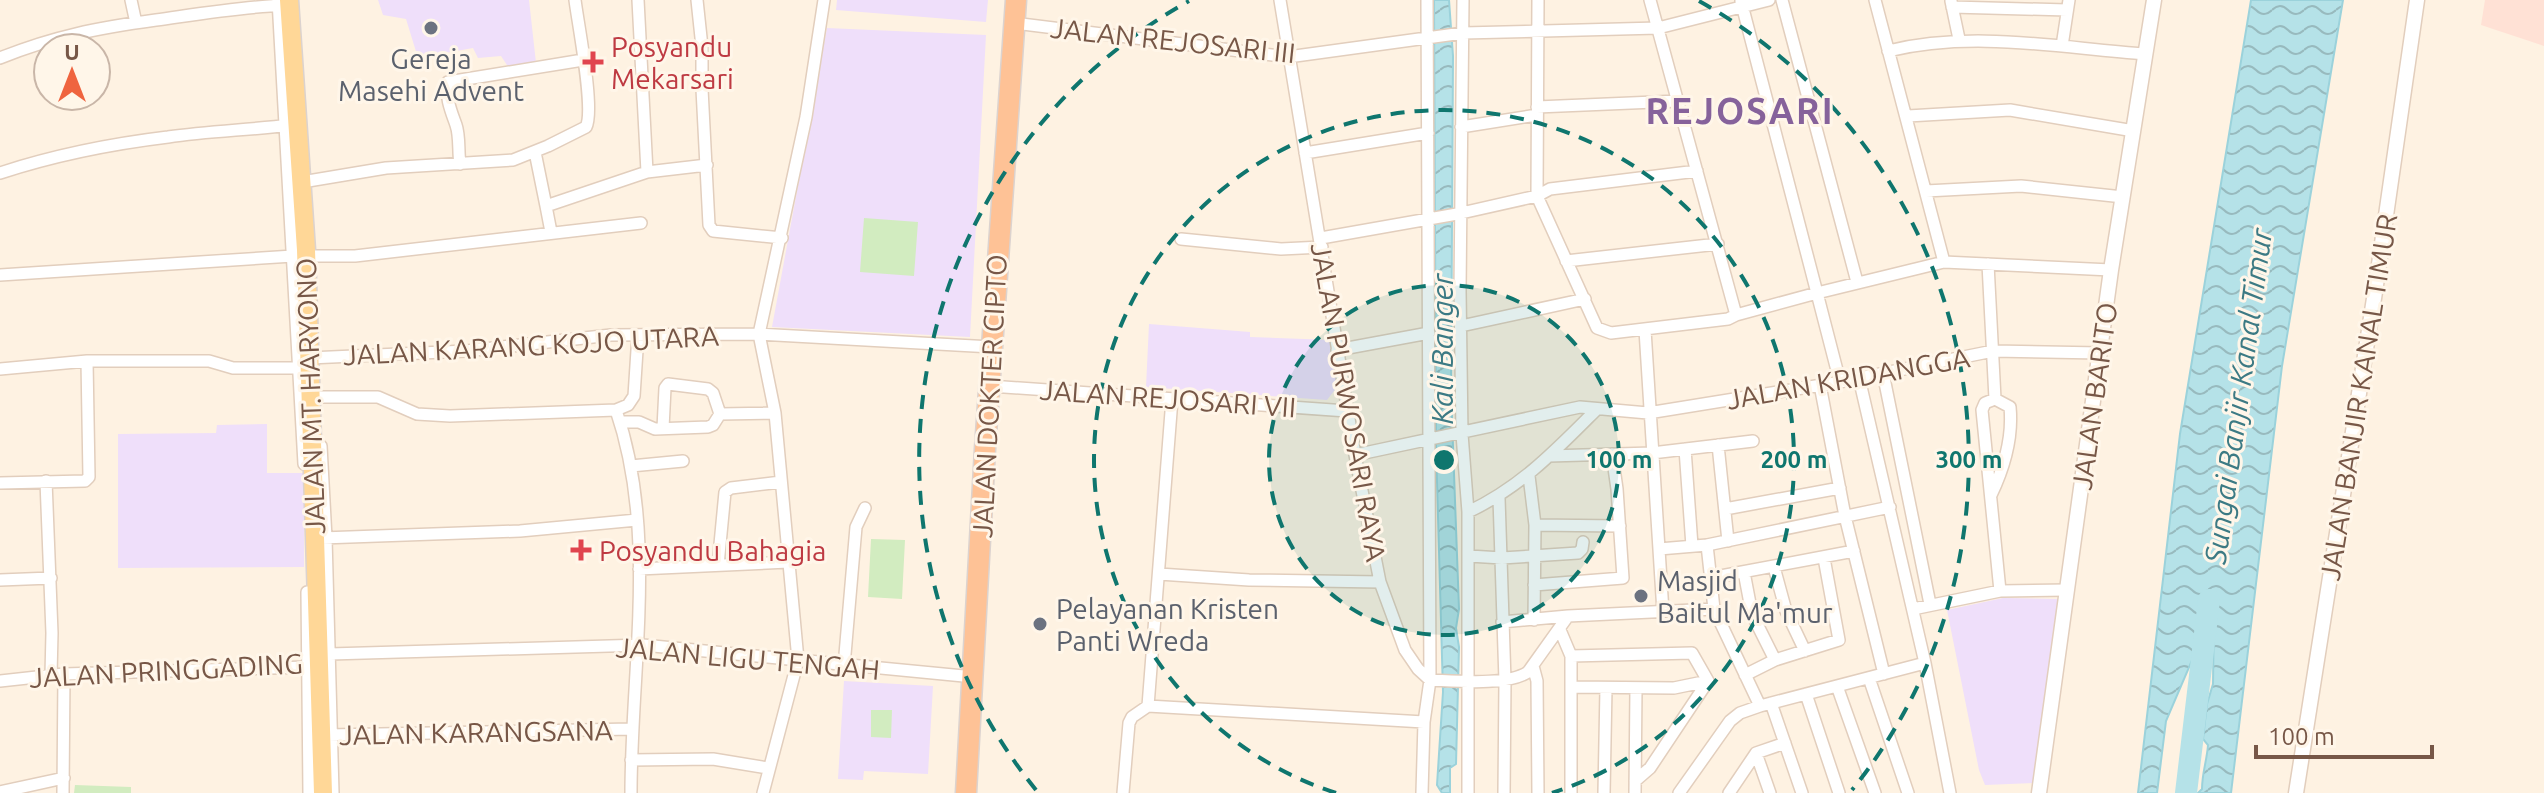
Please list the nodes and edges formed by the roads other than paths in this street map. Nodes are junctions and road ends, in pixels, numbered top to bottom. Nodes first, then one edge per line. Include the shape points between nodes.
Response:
1 (131, 0) edge
2 (575, 0) edge
3 (638, 0) edge
4 (697, 0) edge
5 (824, 0) edge
6 (1016, 0) edge
7 (1280, 0) edge
8 (1427, 0) edge
9 (1463, 0) edge
10 (1538, 0) edge
11 (1650, 0) edge
12 (1769, 0) edge
13 (1782, 0) edge
14 (1875, 0) edge
15 (2154, 0) edge
16 (2417, 0) edge
17 (286, 2) edge
18 (1742, 4) edge
19 (1951, 4) edge
20 (2068, 5) edge
21 (136, 23) junction
22 (1014, 23) junction
23 (1658, 28) junction
24 (1538, 30) junction
25 (1458, 34) junction
26 (1429, 38) junction
27 (1959, 39) junction
28 (2062, 46) junction
29 (1888, 51) junction
30 (2146, 54) junction
31 (1288, 57) junction
32 (0, 58) edge
33 (583, 60) junction
34 (1678, 101) junction
35 (1537, 111) junction
36 (1908, 116) junction
37 (1461, 127) junction
38 (297, 129) junction
39 (2134, 131) junction
40 (1428, 133) junction
41 (535, 152) junction
42 (1305, 153) junction
43 (460, 164) junction
44 (707, 165) junction
45 (1697, 171) junction
46 (647, 172) junction
47 (0, 173) edge
48 (305, 182) junction
49 (1926, 191) junction
50 (1537, 196) junction
51 (2123, 197) junction
52 (546, 206) junction
53 (1459, 214) junction
54 (1430, 220) junction
55 (641, 223) dead end
56 (551, 232) junction
57 (782, 238) junction
58 (1181, 239) dead end
59 (1322, 242) junction
60 (1718, 244) junction
61 (305, 257) junction
62 (1566, 261) junction
63 (1944, 262) junction
64 (1988, 264) junction
65 (2111, 270) junction
66 (0, 275) edge
67 (1857, 282) junction
68 (1817, 293) junction
69 (1585, 299) junction
70 (1736, 315) junction
71 (1461, 326) junction
72 (1645, 330) junction
73 (1429, 333) junction
74 (759, 334) junction
75 (638, 335) junction
76 (992, 347) junction
77 (1337, 350) junction
78 (1993, 351) junction
79 (2100, 353) junction
80 (307, 356) junction
81 (87, 361) junction
82 (0, 369) edge
83 (1883, 373) junction
84 (1859, 378) junction
85 (1840, 382) junction
86 (1820, 385) junction
87 (990, 386) junction
88 (314, 397) junction
89 (1172, 399) junction
90 (1995, 399) junction
91 (1596, 410) junction
92 (1347, 411) junction
93 (775, 413) junction
94 (1648, 413) junction
95 (720, 414) junction
96 (618, 416) junction
97 (663, 428) junction
98 (1459, 435) junction
99 (1432, 438) junction
100 (1753, 441) dead end
101 (1718, 445) junction
102 (1986, 446) junction
103 (2008, 446) junction
104 (1685, 449) junction
105 (1652, 453) junction
106 (1612, 454) junction
107 (1355, 455) junction
108 (1549, 456) junction
109 (683, 461) dead end
110 (308, 464) junction
111 (631, 466) junction
112 (1529, 476) junction
113 (46, 481) junction
114 (781, 482) junction
115 (0, 483) edge
116 (1840, 488) junction
117 (1991, 496) junction
118 (1499, 498) junction
119 (319, 503) junction
120 (1890, 507) junction
121 (865, 508) dead end
122 (1725, 509) junction
123 (1468, 512) junction
124 (1845, 516) junction
125 (637, 520) junction
126 (1535, 525) junction
127 (1620, 526) junction
128 (315, 531) junction
129 (1728, 541) junction
130 (1583, 542) dead end
131 (1707, 545) junction
132 (1692, 546) junction
133 (1659, 549) junction
134 (1854, 551) junction
135 (1469, 556) junction
136 (1535, 556) junction
137 (1502, 558) junction
138 (1824, 558) junction
139 (788, 562) junction
140 (718, 565) junction
141 (1774, 567) junction
142 (639, 569) junction
143 (1744, 572) junction
144 (1159, 574) junction
145 (51, 578) junction
146 (1710, 578) junction
147 (0, 580) edge
148 (1380, 582) junction
149 (1534, 585) junction
150 (2067, 590) junction
151 (2000, 591) junction
152 (1930, 604) junction
153 (1714, 609) junction
154 (1913, 609) junction
155 (1663, 612) junction
156 (1568, 616) junction
157 (1534, 620) junction
158 (1502, 622) junction
159 (1560, 630) junction
160 (637, 645) junction
161 (1805, 651) junction
162 (1571, 656) junction
163 (319, 660) junction
164 (798, 660) junction
165 (1775, 660) junction
166 (1925, 663) junction
167 (844, 666) junction
168 (1533, 666) junction
169 (64, 674) junction
170 (1884, 674) junction
171 (51, 675) junction
172 (1745, 675) junction
173 (974, 677) junction
174 (1869, 678) junction
175 (1433, 680) junction
176 (1468, 680) junction
177 (0, 681) edge
178 (1505, 681) junction
179 (1708, 681) junction
180 (1837, 686) junction
181 (1572, 687) junction
182 (1606, 688) junction
183 (1636, 688) junction
184 (1806, 694) junction
185 (315, 698) junction
186 (1765, 704) junction
187 (1148, 706) junction
188 (1424, 722) junction
189 (631, 729) junction
190 (327, 735) junction
191 (1785, 743) junction
192 (1756, 753) junction
193 (631, 760) junction
194 (768, 768) junction
195 (64, 778) junction
196 (1635, 787) edge
197 (0, 792) edge
198 (63, 793) edge
199 (309, 793) edge
200 (323, 793) edge
201 (333, 793) edge
202 (631, 793) edge
203 (763, 793) edge
204 (966, 793) edge
205 (1123, 793) edge
206 (1422, 793) edge
207 (1468, 793) edge
208 (1504, 793) edge
209 (1538, 793) edge
210 (1571, 793) edge
211 (1604, 793) edge
212 (1679, 793) edge
213 (1729, 793) edge
214 (1770, 793) edge
215 (1802, 793) edge
216 (1839, 793) edge
217 (1875, 793) edge
218 (1908, 793) edge
219 (1950, 793) edge
220 (2039, 793) edge
221 (2296, 793) edge

1 - 21 street
2 - 33 street
3 - 46 street
4 - 44 street
5 - 57 street
6 - 22 highway, JALAN DOKTER CIPTO
7 - 31 street, JALAN PURWOSARI RAYA
8 - 26 street
9 - 25 street
10 - 24 street
11 - 23 street
12 - 18 street
13 - 67 street
14 - 29 street
15 - 30 street, JALAN BARITO
16 - 221 street, JALAN BANJIR KANAL TIMUR
17 - 21 street
17 - 38 street
17 - 38 main road, JALAN MT. HARYONO
18 - 23 street
18 - 68 street
19 - 20 street
19 - 27 street
20 - 28 street
21 - 32 street via 81,31
22 - 31 street, JALAN REJOSARI III
22 - 76 highway, JALAN DOKTER CIPTO
23 - 24 street
23 - 34 street
24 - 25 street
24 - 35 street
25 - 26 street, JALAN REJOSARI III
25 - 37 street
26 - 31 street, JALAN REJOSARI III
26 - 40 street
27 - 28 street
27 - 29 street
28 - 30 street
29 - 36 street
30 - 39 street, JALAN BARITO
31 - 42 street, JALAN PURWOSARI RAYA
33 - 41 street via 587,125
33 - 43 street via 448,82
34 - 35 street
34 - 45 street
35 - 37 street
35 - 50 street
36 - 39 street via 2010,110
36 - 49 street
37 - 53 street
38 - 47 street via 170,136 52,156
38 - 48 main road, JALAN MT. HARYONO
38 - 61 street
39 - 51 street, JALAN BARITO
40 - 42 street
40 - 54 street
41 - 43 street via 506,161
41 - 52 street
42 - 59 street, JALAN PURWOSARI RAYA
43 - 48 street via 386,168
44 - 46 street
44 - 57 street via 711,230
45 - 50 street via 1550,189
45 - 60 street
46 - 52 street
48 - 61 main road, JALAN MT. HARYONO
49 - 51 street via 2021,186
49 - 63 street
50 - 53 street
50 - 62 street
51 - 65 street, JALAN BARITO
52 - 56 street
53 - 54 street
53 - 71 street
54 - 59 street
54 - 73 street
55 - 56 street
56 - 61 street via 371,255
57 - 74 street
58 - 59 street via 1281,249
59 - 77 street, JALAN PURWOSARI RAYA
60 - 62 street
60 - 70 street
61 - 66 street
61 - 80 main road, JALAN MT. HARYONO
62 - 69 street
63 - 64 street
63 - 67 street
64 - 65 street
64 - 78 street
65 - 79 street, JALAN BARITO
67 - 68 street
68 - 70 street
68 - 85 street
69 - 71 street
69 - 72 street via 1600,331
70 - 72 street
71 - 98 street
72 - 94 street
73 - 77 street
73 - 99 street
74 - 75 street, JALAN KARANG KOJO UTARA
74 - 76 street, JALAN KARANG KOJO UTARA
74 - 93 street
75 - 80 street, JALAN KARANG KOJO UTARA via 466,351
75 - 96 street via 634,396
76 - 87 highway, JALAN DOKTER CIPTO
77 - 92 street, JALAN PURWOSARI RAYA
78 - 79 street, JALAN KRIDANGGA
78 - 83 street, JALAN KRIDANGGA
78 - 90 street
79 - 150 street, JALAN BARITO
80 - 81 street, JALAN KARANG KOJO UTARA via 233,368 209,361
80 - 88 main road, JALAN MT. HARYONO
80 - 110 street
81 - 82 street, JALAN KARANG KOJO UTARA
81 - 113 street via 90,475 85,481
83 - 84 street, JALAN KRIDANGGA
83 - 152 street
84 - 85 street, JALAN KRIDANGGA
84 - 120 street
85 - 86 street, JALAN KRIDANGGA
86 - 94 street, JALAN KRIDANGGA
86 - 116 street
87 - 89 street, JALAN REJOSARI VII
87 - 173 highway, JALAN DOKTER CIPTO
88 - 96 street via 378,397 417,414
88 - 110 main road, JALAN MT. HARYONO
88 - 119 street
89 - 92 street, JALAN REJOSARI VII
89 - 144 street
90 - 102 street via 1982,406
90 - 103 street via 2010,407
91 - 94 street, JALAN KRIDANGGA
91 - 98 street, JALAN KRIDANGGA via 1580,407
91 - 108 street
92 - 107 street, JALAN PURWOSARI RAYA
93 - 95 street
93 - 114 street
94 - 105 street
95 - 97 street via 708,427
95 - 97 street via 708,389 668,384
96 - 97 street
96 - 111 street
98 - 99 street, JALAN KRIDANGGA
98 - 123 street
99 - 107 street, JALAN KRIDANGGA
99 - 175 street
100 - 101 street
101 - 104 street
101 - 122 street
102 - 103 street
102 - 117 street
103 - 117 street
104 - 105 street
104 - 132 street
105 - 106 street
105 - 133 street
106 - 108 street
106 - 127 street
107 - 148 street, JALAN PURWOSARI RAYA
108 - 112 street
109 - 111 street
110 - 119 main road, JALAN MT. HARYONO
111 - 125 street
112 - 118 street
112 - 126 street
113 - 115 street
113 - 145 street
114 - 139 street
114 - 140 street via 725,492
116 - 122 street
116 - 124 street
117 - 151 street
118 - 123 street
118 - 137 street
119 - 128 main road, JALAN MT. HARYONO
120 - 124 street
120 - 154 street
121 - 167 street via 856,527
122 - 129 street
123 - 135 street
124 - 129 street
124 - 134 street
125 - 128 street via 520,531
125 - 142 street
126 - 127 street
126 - 136 street
127 - 149 street via 1620,580
128 - 163 main road, JALAN MT. HARYONO
129 - 131 street
130 - 136 street via 1579,553
131 - 132 street
131 - 146 street
132 - 133 street
133 - 155 street
134 - 138 street
134 - 170 street
135 - 137 street
135 - 176 street
136 - 137 street
136 - 149 street
137 - 158 street
138 - 141 street
138 - 161 street via 1839,638
139 - 140 street
139 - 164 street
140 - 142 street
141 - 143 street
141 - 161 street
142 - 160 street
143 - 146 street
143 - 165 street via 1752,614
144 - 148 street
144 - 187 street
145 - 147 street
145 - 171 street
146 - 153 street
148 - 175 street, JALAN PURWOSARI RAYA via 1405,650
149 - 157 street
150 - 151 street
150 - 220 street, JALAN BARITO
151 - 152 street
152 - 154 street
153 - 155 street
153 - 172 street
154 - 166 street
155 - 156 street
156 - 157 street
156 - 159 street
157 - 158 street
158 - 178 street
159 - 162 street
159 - 168 street
160 - 163 street, JALAN LIGU TENGAH
160 - 164 street, JALAN LIGU TENGAH
160 - 189 street
161 - 165 street
162 - 179 street via 1692,653
162 - 181 street
163 - 169 street, JALAN PRINGGADING
163 - 185 main road, JALAN MT. HARYONO
163 - 190 street
164 - 167 street, JALAN LIGU TENGAH
164 - 194 street
165 - 172 street
166 - 170 street
166 - 219 street
167 - 173 street, JALAN LIGU TENGAH
168 - 178 street
168 - 209 street
169 - 171 street, JALAN PRINGGADING
169 - 195 street
170 - 174 street
171 - 177 street, JALAN PRINGGADING
172 - 186 street
173 - 204 highway, JALAN DOKTER CIPTO
174 - 180 street
174 - 218 street
175 - 176 street
175 - 188 street
176 - 178 street
176 - 207 street
178 - 208 street
179 - 183 street
179 - 196 street
180 - 184 street
180 - 217 street
181 - 182 street
181 - 210 street
182 - 183 street
182 - 211 street
183 - 196 street
184 - 186 street
184 - 216 street
185 - 190 main road, JALAN MT. HARYONO
185 - 199 street
186 - 191 street
186 - 212 street via 1730,721
187 - 188 street
187 - 205 street via 1129,723
188 - 206 street
189 - 190 street, JALAN KARANGSANA
189 - 193 street
190 - 200 main road, JALAN MT. HARYONO
190 - 201 street
191 - 192 street
191 - 215 street
192 - 213 street
192 - 214 street
193 - 194 street via 713,759
193 - 202 street
194 - 203 street
195 - 197 street
195 - 198 street

